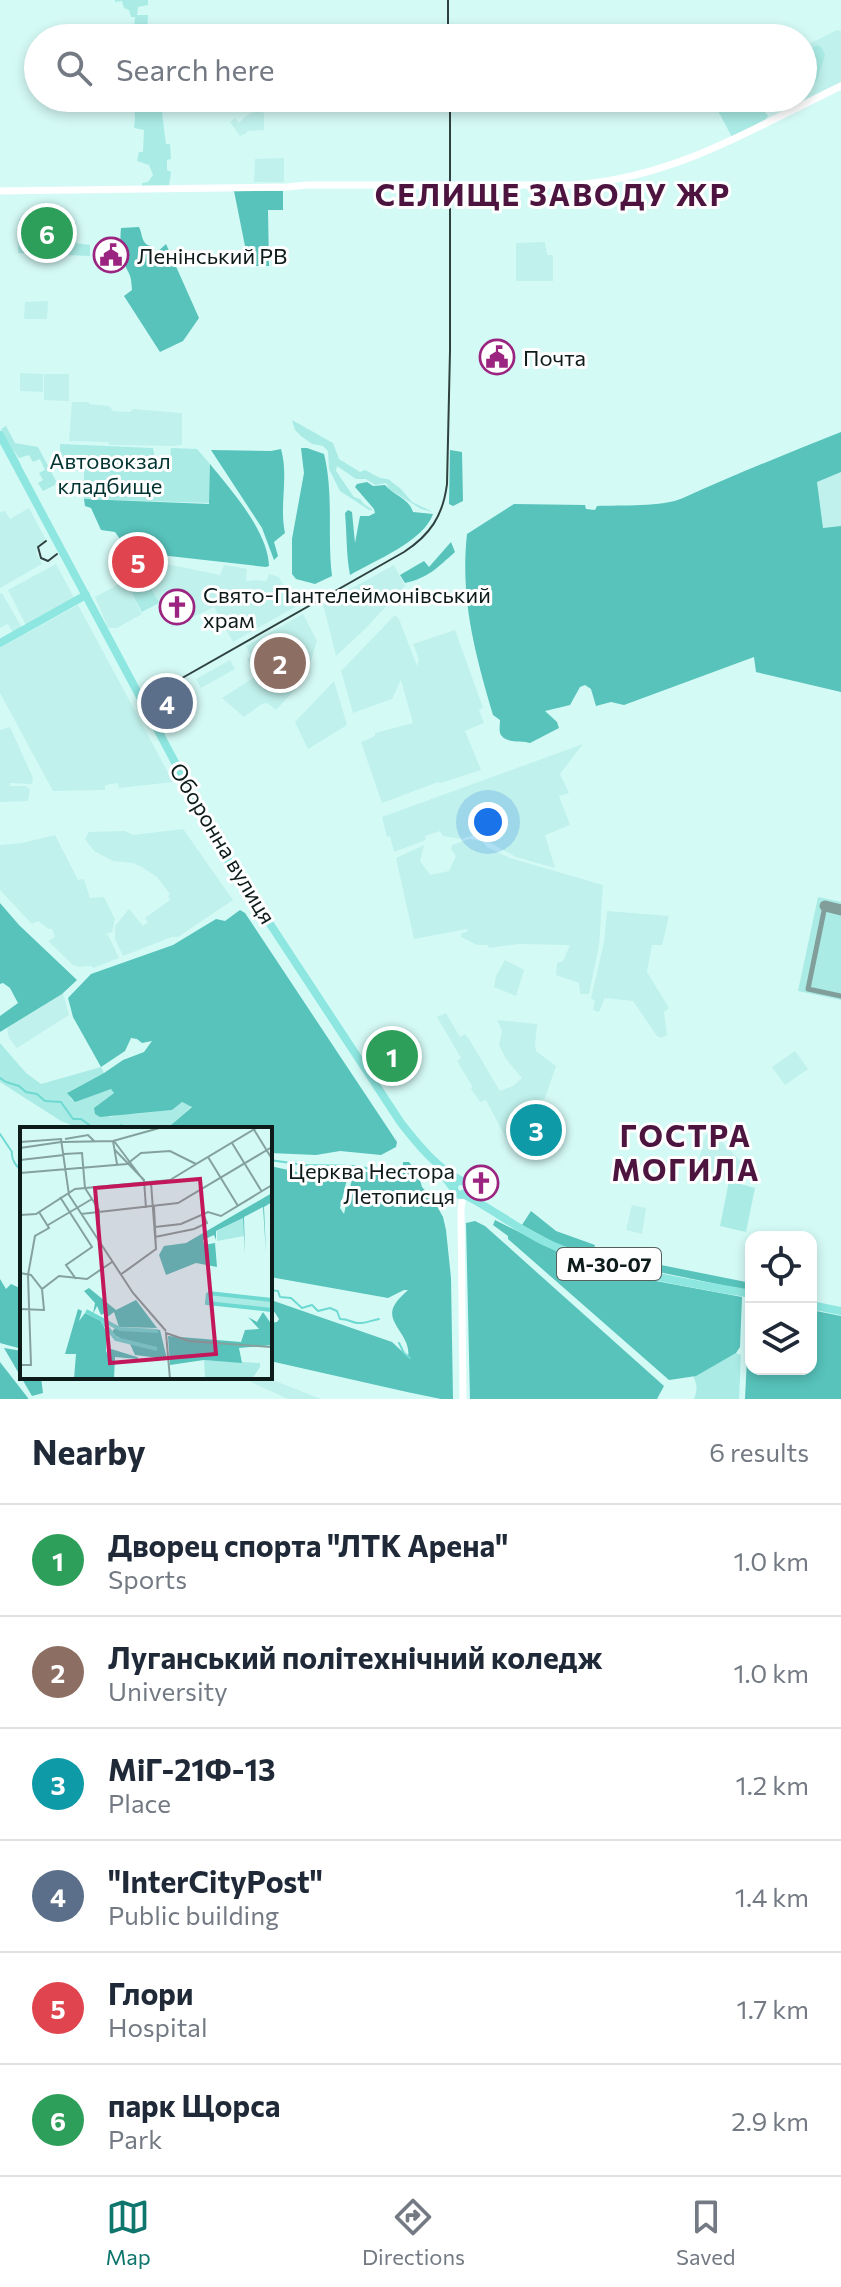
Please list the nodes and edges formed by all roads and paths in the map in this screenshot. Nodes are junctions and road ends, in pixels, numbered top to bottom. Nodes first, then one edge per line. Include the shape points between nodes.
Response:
1 (841, 88) edge
2 (817, 100) edge
3 (792, 112) edge
4 (0, 191) edge
5 (0, 435) edge
6 (0, 443) edge
7 (84, 596) junction
8 (0, 643) edge
9 (462, 1188) junction
10 (745, 1293) edge
11 (817, 1306) edge
12 (841, 1311) edge
13 (463, 1399) edge

1 - 2 main road
3 - 4 main road via 695,161 646,178 555,189
5 - 7 main road, Оборонна вулиця
6 - 7 main road, Оборонна вулиця
7 - 8 main road
7 - 9 main road, Оборонна вулиця via 248,892 401,1123
9 - 10 main road, Оборонна вулиця / М-30-07 via 519,1228 575,1254
9 - 13 main road
11 - 12 main road

